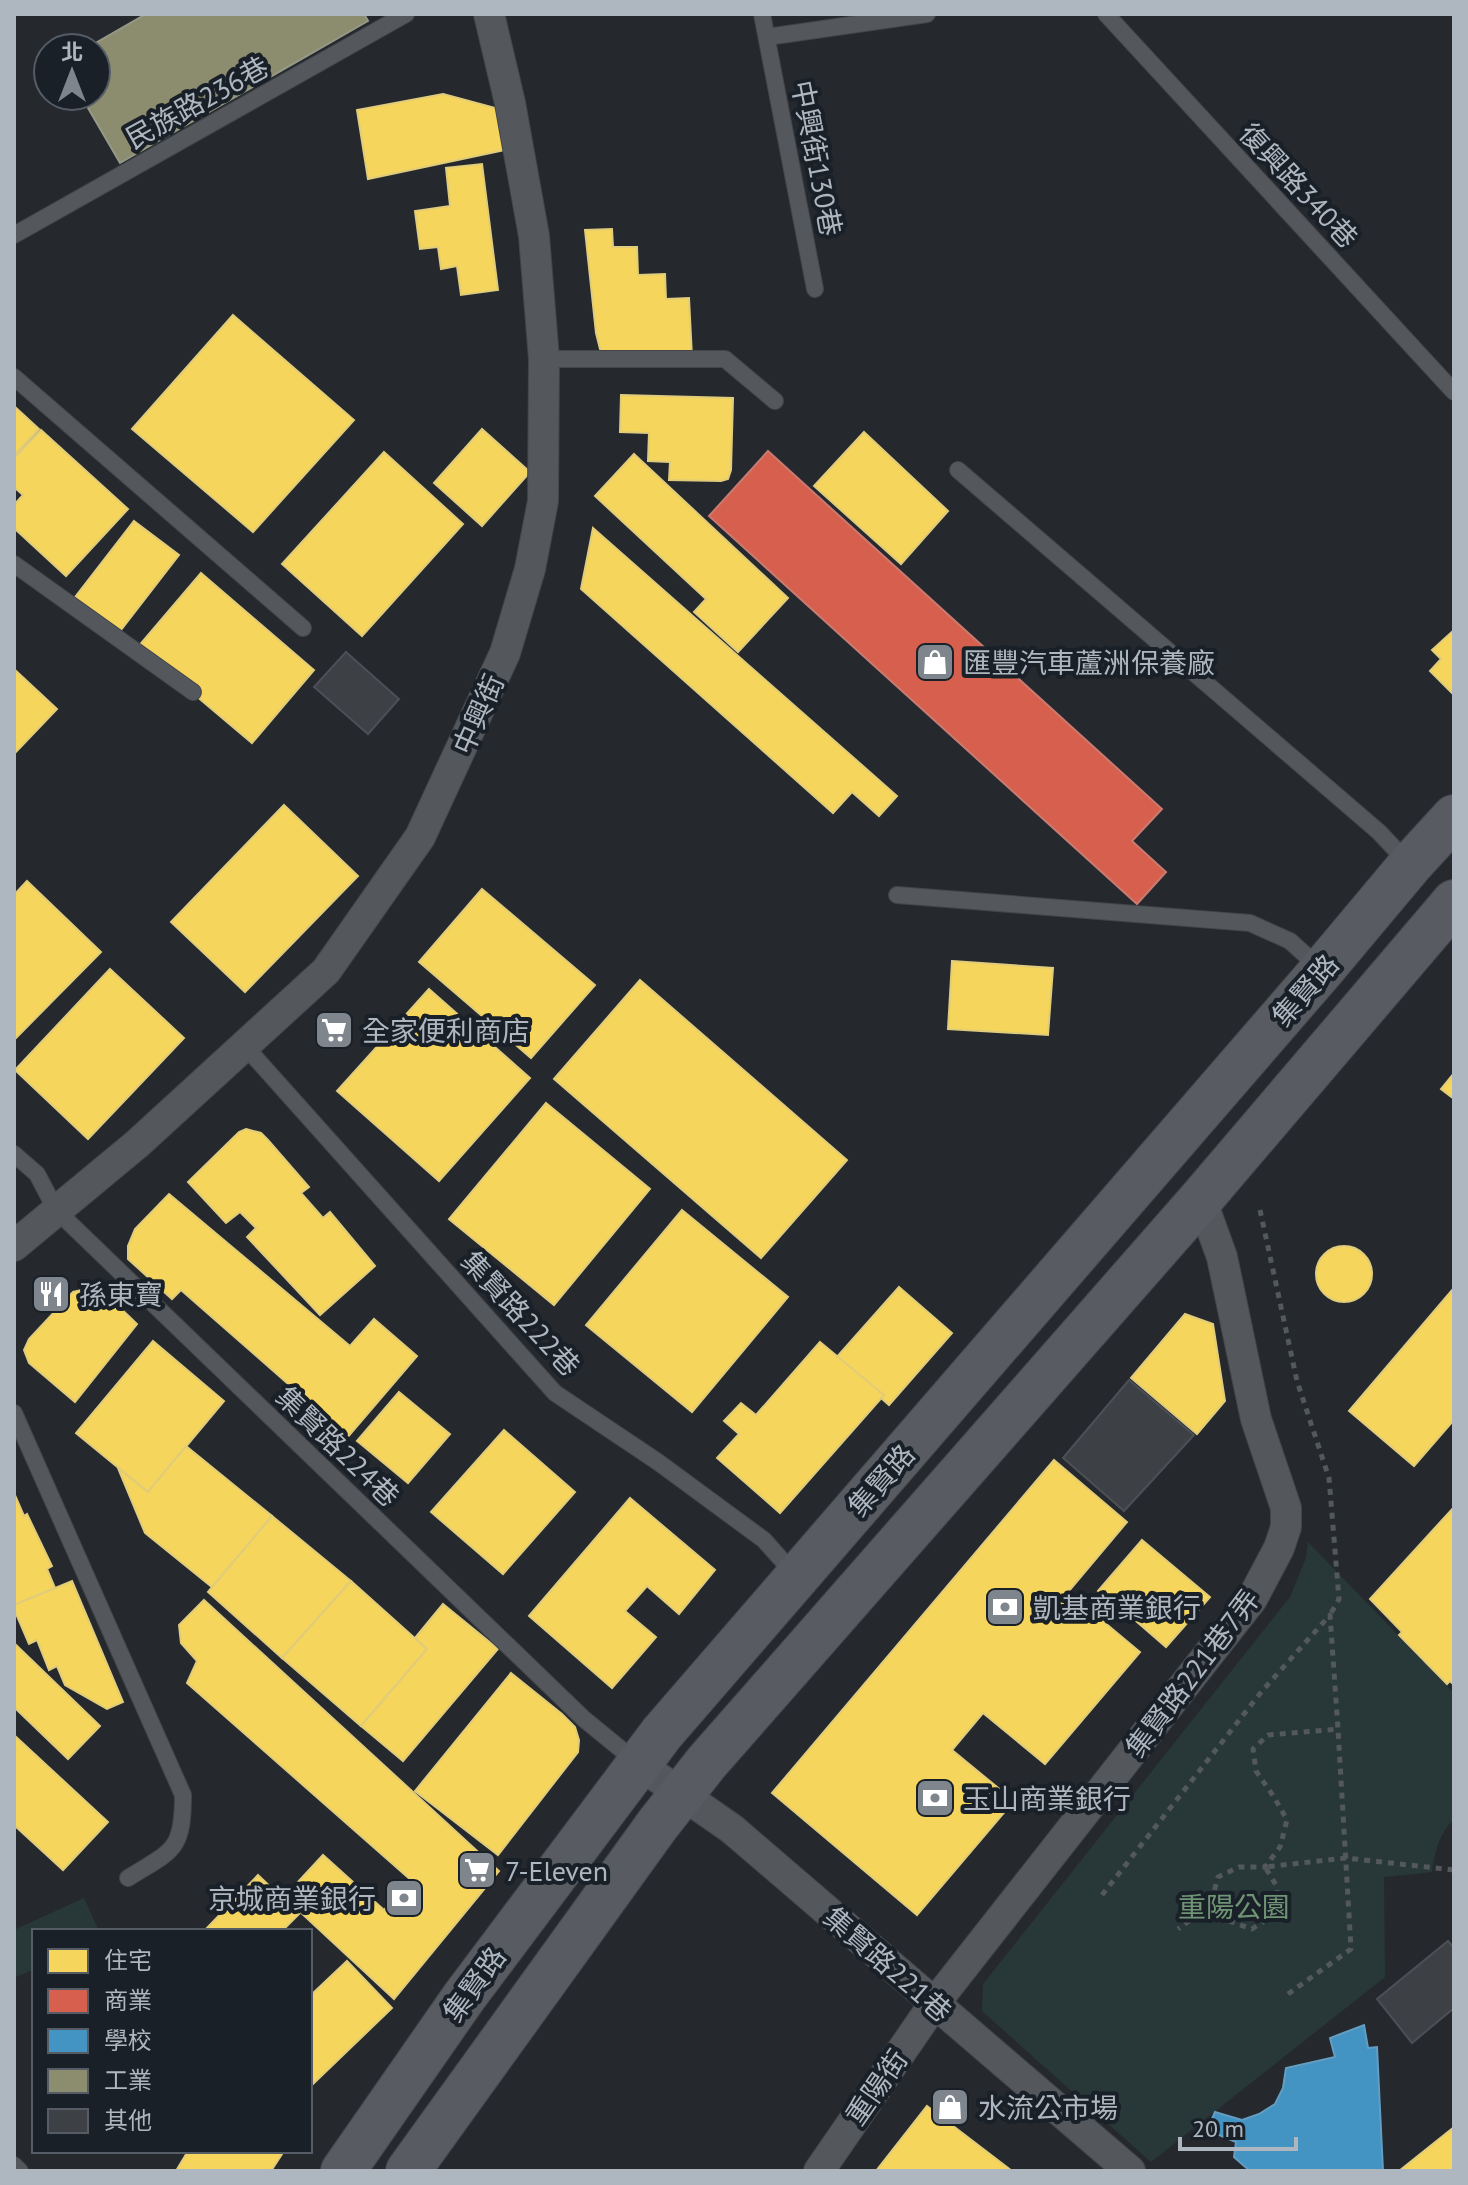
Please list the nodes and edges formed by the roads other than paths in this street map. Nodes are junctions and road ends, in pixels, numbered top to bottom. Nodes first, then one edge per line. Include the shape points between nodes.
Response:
1 (406, 14) edge
2 (489, 14) edge
3 (762, 14) edge
4 (927, 14) edge
5 (1106, 14) edge
6 (767, 37) junction
7 (14, 235) edge
8 (815, 289) dead end
9 (544, 359) junction
10 (14, 377) edge
11 (1454, 392) edge
12 (775, 401) dead end
13 (958, 470) dead end
14 (14, 564) edge
15 (303, 628) dead end
16 (193, 692) dead end
17 (1454, 817) edge
18 (1410, 865) junction
19 (897, 895) dead end
20 (1454, 902) edge
21 (1322, 970) junction
22 (243, 1044) junction
23 (14, 1154) edge
24 (1201, 1199) junction
25 (56, 1210) junction
26 (14, 1246) edge
27 (14, 1413) edge
28 (797, 1577) junction
29 (640, 1765) junction
30 (683, 1793) junction
31 (128, 1878) dead end
32 (934, 2004) junction
33 (14, 2165) edge
34 (20, 2171) edge
35 (343, 2171) edge
36 (408, 2171) edge
37 (819, 2171) edge
38 (1130, 2171) edge

1 - 7 lane, 民族路236巷
2 - 9 street, 中興街 via 534,236
3 - 6 lane, 中興街130巷
4 - 6 lane
5 - 11 lane, 復興路340巷
6 - 8 lane, 中興街130巷
9 - 12 lane via 725,359
9 - 22 street, 中興街 via 543,501 505,653 420,837 326,971
10 - 15 lane
13 - 18 lane via 1379,832
14 - 16 lane
17 - 18 main road, 集賢路
18 - 21 main road, 集賢路
19 - 21 lane via 1250,923 1290,941
20 - 24 main road, 集賢路
21 - 28 main road, 集賢路
22 - 25 street, 中興街 via 137,1144
22 - 28 lane, 集賢路222巷 via 555,1393 764,1540
23 - 25 lane, 集賢路224巷 via 37,1174
24 - 30 main road, 集賢路
24 - 32 street, 集賢路221巷7弄 via 1222,1257 1256,1419 1286,1508 1286,1527 1252,1599
25 - 26 street, 中興街
25 - 29 lane, 集賢路224巷 via 584,1719
27 - 31 lane via 183,1795 183,1826 172,1851
28 - 29 main road, 集賢路
29 - 30 street, 集賢路221巷
29 - 35 main road, 集賢路 via 464,1997
30 - 32 street, 集賢路221巷
30 - 36 main road, 集賢路
32 - 37 street, 重陽街
32 - 38 street, 集賢路221巷
33 - 34 lane

